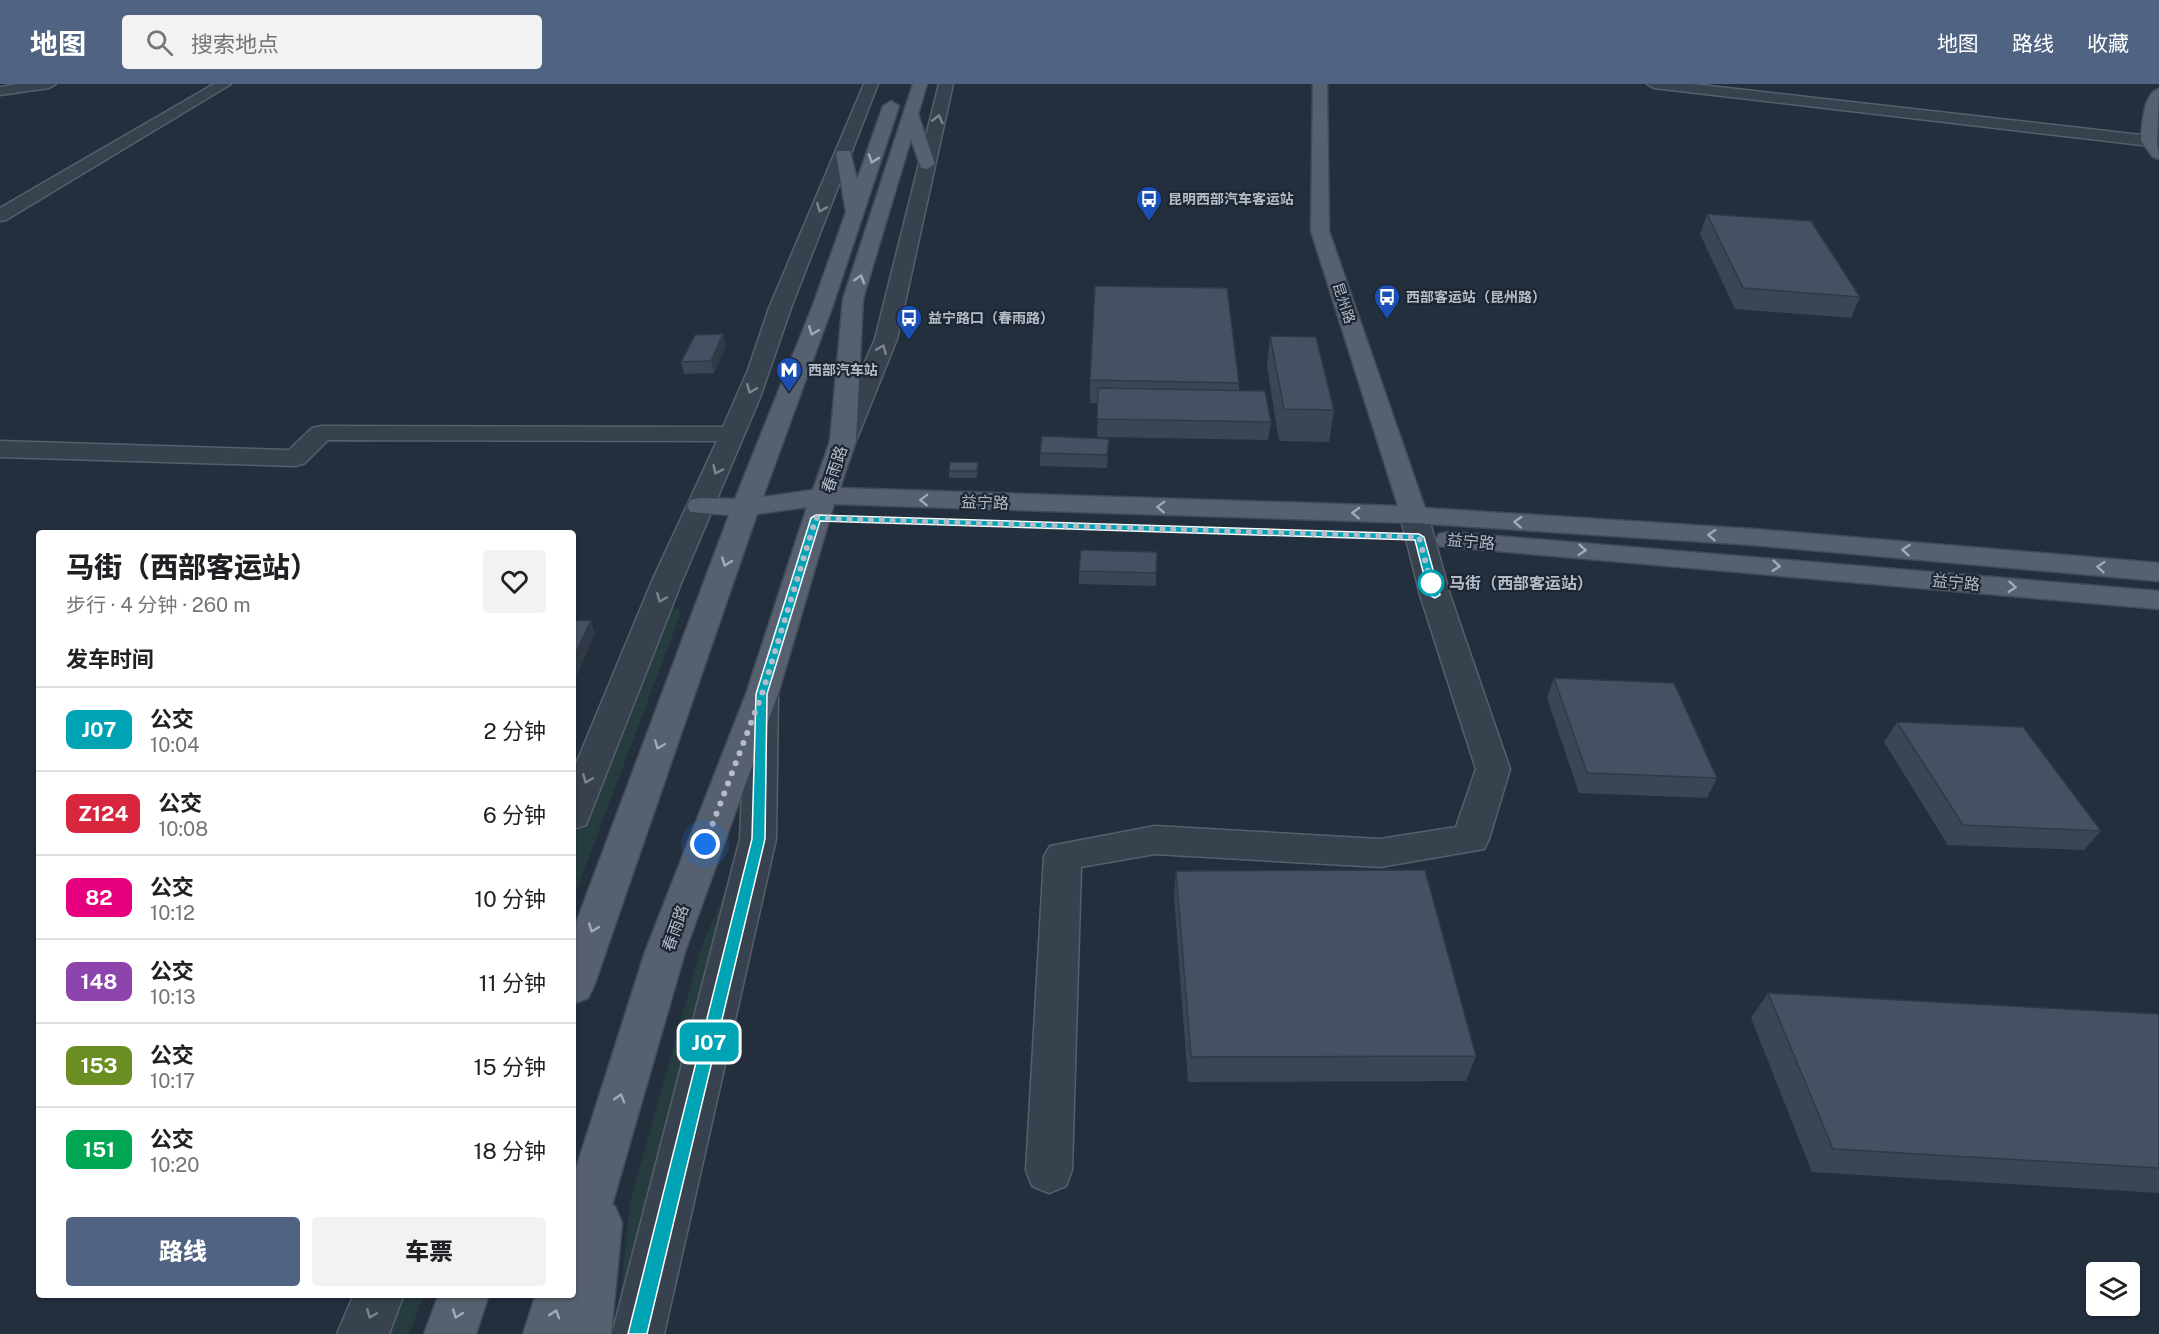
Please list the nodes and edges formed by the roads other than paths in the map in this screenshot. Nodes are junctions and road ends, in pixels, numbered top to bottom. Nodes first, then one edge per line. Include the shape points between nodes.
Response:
1 (49, 84) edge
2 (224, 84) edge
3 (871, 84) edge
4 (920, 84) edge
5 (946, 84) edge
6 (1320, 84) edge
7 (1654, 84) edge
8 (0, 91) edge
9 (896, 91) dead end
10 (2159, 93) edge
11 (911, 115) junction
12 (2156, 146) edge
13 (844, 154) junction
14 (927, 164) junction
15 (0, 216) edge
16 (855, 217) junction
17 (733, 434) junction
18 (843, 441) junction
19 (0, 449) edge
20 (700, 506) junction
21 (746, 507) junction
22 (820, 507) junction
23 (1417, 526) junction
24 (2159, 572) edge
25 (2159, 600) edge
26 (762, 694) junction
27 (576, 808) edge
28 (576, 978) edge
29 (609, 1136) junction
30 (1049, 1170) dead end
31 (576, 1245) edge
32 (377, 1298) edge
33 (463, 1298) edge
34 (560, 1298) edge
35 (363, 1334) edge
36 (450, 1334) edge
37 (549, 1334) edge
38 (585, 1334) edge
39 (638, 1334) edge

1 - 8 street
2 - 15 street
3 - 13 street
4 - 11 main road, 春雨路
14 -> 5 street
6 - 23 main road, 昆州路 via 1320,231
7 - 12 street
9 -> 16 main road
10 - 12 main road via 2151,114
11 - 14 main road
18 -> 11 main road, 春雨路 via 853,299
13 - 16 main road
13 -> 17 street
18 -> 14 street via 886,339
16 -> 21 main road
17 - 19 street via 321,433 296,458
17 -> 20 street
18 - 22 main road, 春雨路
20 - 21 main road, 益宁路
20 -> 27 street
21 - 22 main road, 益宁路
21 -> 28 main road
22 - 23 main road, 益宁路
22 - 26 main road, 春雨路
24 -> 23 main road, 益宁路 via 1753,537
23 -> 25 main road, 益宁路
23 - 30 street via 1435,595 1493,769 1471,839 1380,853 1155,840 1064,855
29 -> 26 main road, 春雨路 via 665,952
26 - 39 street via 758,839
29 - 31 main road, 春雨路
29 - 38 main road
32 -> 35 street
33 -> 36 main road
37 -> 34 main road

